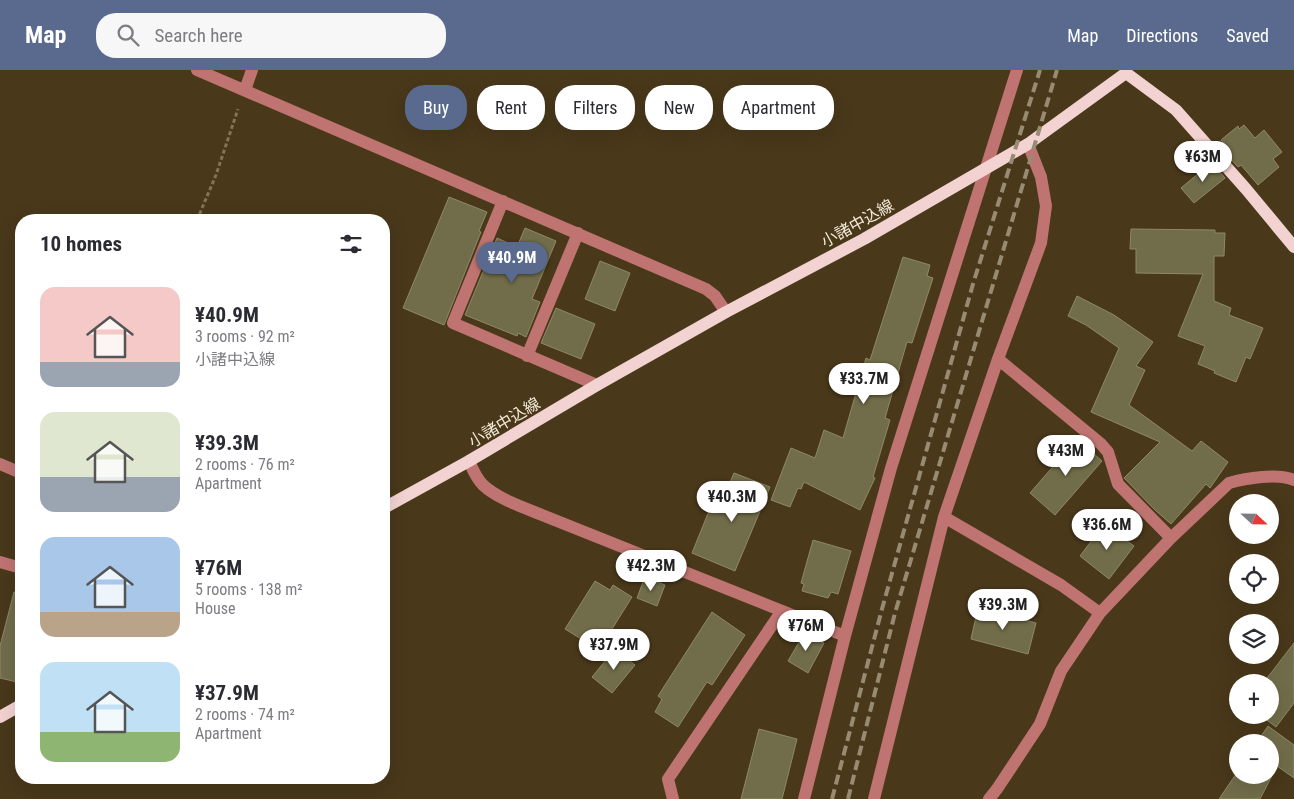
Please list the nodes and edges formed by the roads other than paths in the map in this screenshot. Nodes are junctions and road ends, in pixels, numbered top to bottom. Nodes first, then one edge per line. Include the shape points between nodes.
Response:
1 (197, 70) edge
2 (252, 70) edge
3 (1017, 70) edge
4 (1127, 71) edge
5 (245, 90) junction
6 (1028, 144) junction
7 (986, 167) junction
8 (503, 201) junction
9 (578, 233) junction
10 (1294, 247) edge
11 (726, 312) junction
12 (527, 356) junction
13 (998, 359) junction
14 (597, 385) junction
15 (468, 461) junction
16 (0, 464) edge
17 (15, 470) edge
18 (1294, 480) edge
19 (390, 505) edge
20 (944, 517) junction
21 (1171, 538) junction
22 (0, 562) edge
23 (15, 566) edge
24 (781, 612) junction
25 (1100, 613) junction
26 (845, 636) junction
27 (15, 709) edge
28 (0, 717) edge
29 (673, 799) edge
30 (804, 799) edge
31 (874, 799) edge
32 (989, 799) edge

1 - 5 street
2 - 5 street
3 - 7 street
4 - 6 main road, 小諸中込線
4 - 10 main road, 小諸中込線 via 1176,110
5 - 8 street
6 - 7 main road, 小諸中込線
6 - 13 street via 1041,177 1046,206 1041,243
7 - 11 main road, 小諸中込線 via 864,239
7 - 26 street via 891,468
8 - 9 street
8 - 12 street via 453,323
9 - 11 street via 706,288
9 - 12 street
11 - 14 main road, 小諸中込線
12 - 14 street
13 - 20 street
13 - 21 street via 1101,444 1108,452 1118,484
14 - 15 main road, 小諸中込線
15 - 19 main road, 小諸中込線
15 - 24 street via 476,477 496,494
16 - 17 street
18 - 21 street via 1285,476 1229,483
20 - 25 street via 1061,585
20 - 31 street
21 - 25 street
22 - 23 street
24 - 26 street
24 - 29 street via 668,779
25 - 32 street via 1061,671 1040,724
26 - 30 street
27 - 28 main road

